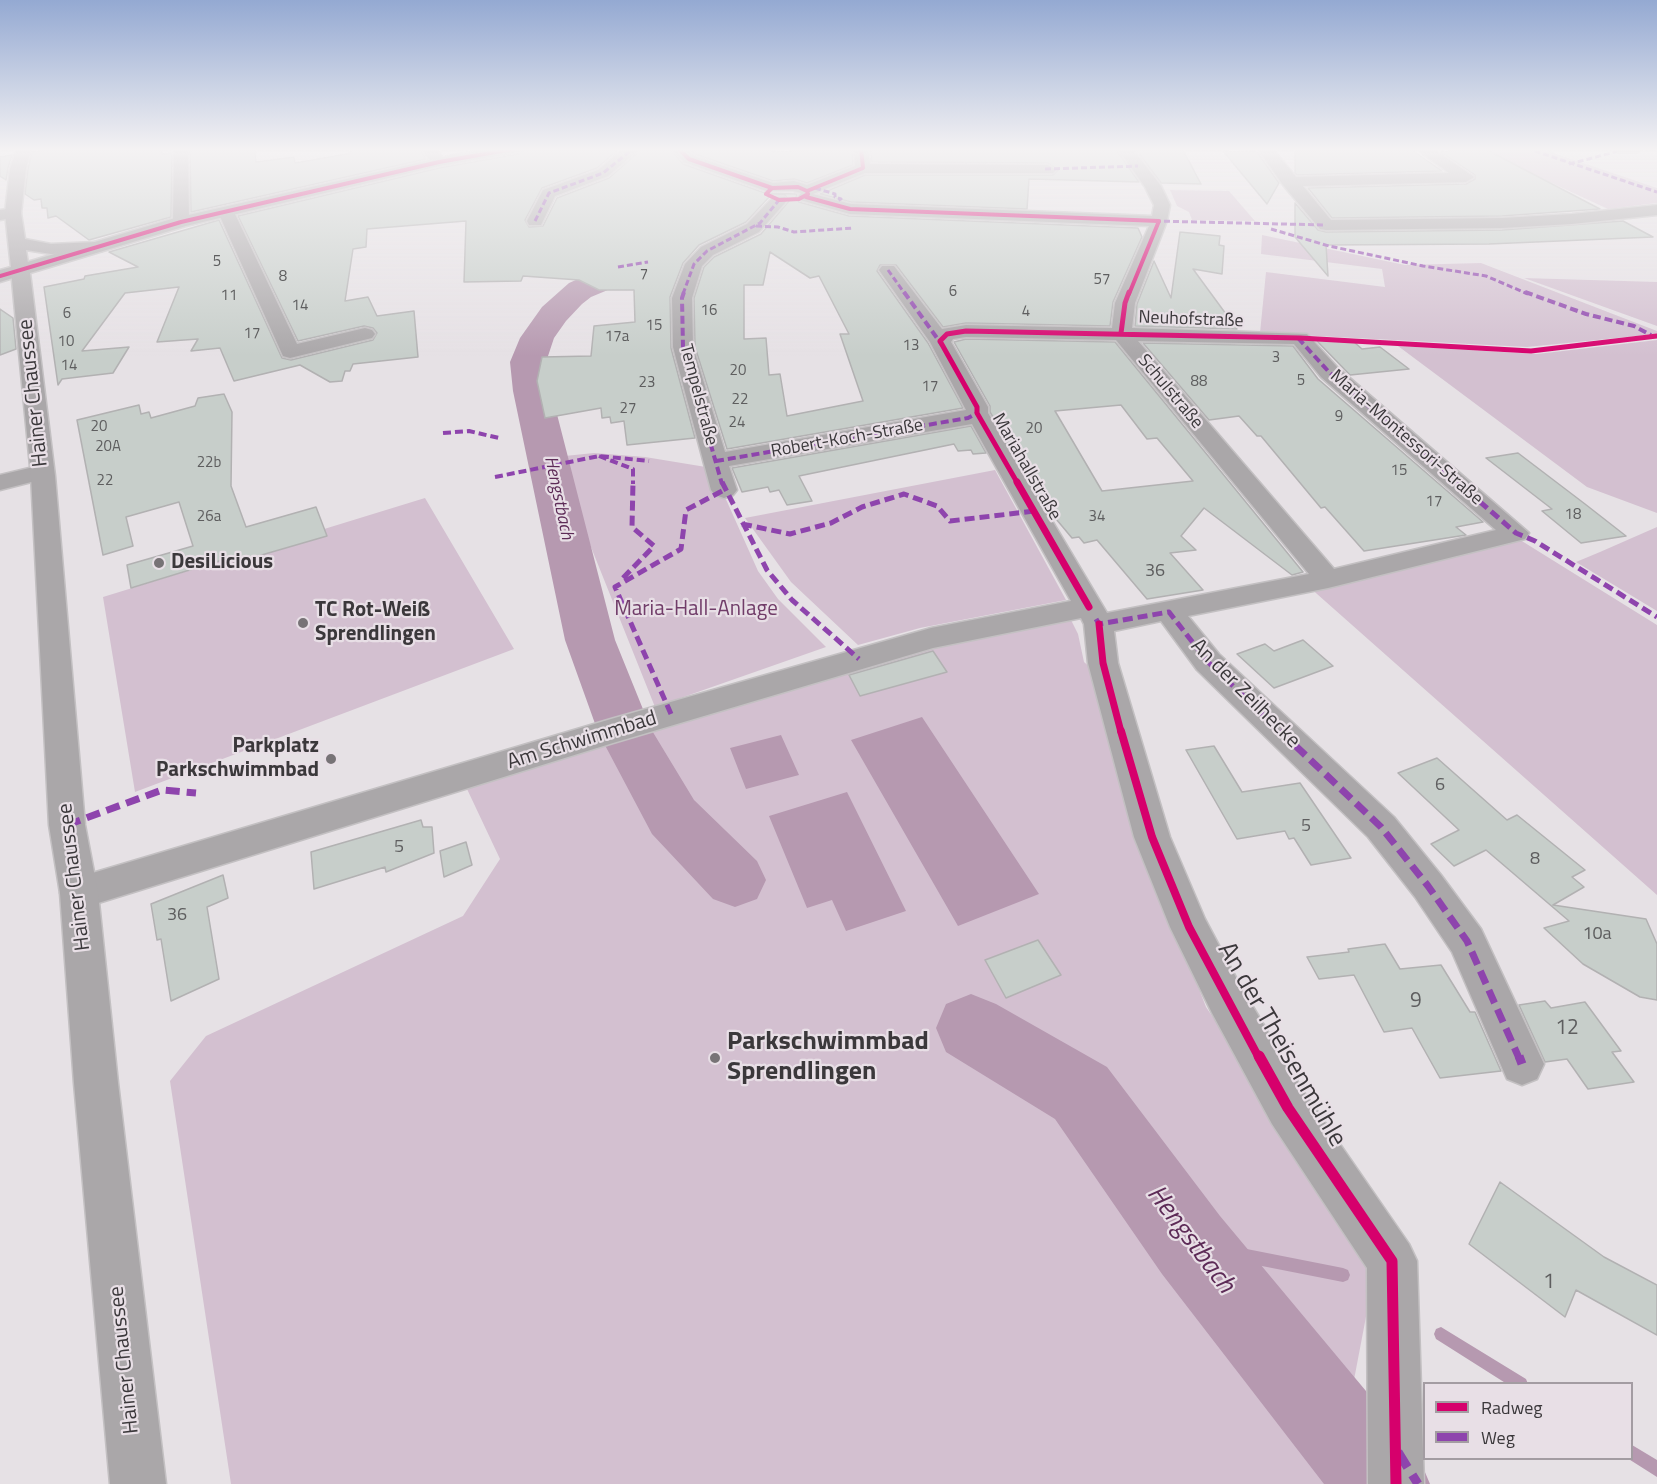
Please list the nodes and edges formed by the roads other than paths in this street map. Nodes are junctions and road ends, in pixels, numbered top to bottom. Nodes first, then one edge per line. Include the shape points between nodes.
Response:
1 (8, 217) edge
2 (182, 217) edge
3 (203, 217) edge
4 (228, 217) edge
5 (537, 217) edge
6 (760, 217) edge
7 (1063, 217) edge
8 (1160, 217) edge
9 (1319, 217) edge
10 (1588, 217) edge
11 (535, 221) dead end
12 (1159, 221) junction
13 (182, 222) junction
14 (17, 243) junction
15 (96, 247) junction
16 (20, 270) junction
17 (888, 270) dead end
18 (0, 276) edge
19 (0, 291) edge
20 (22, 295) junction
21 (1121, 333) junction
22 (365, 334) dead end
23 (1300, 338) joint
24 (940, 341) junction
25 (978, 413) junction
26 (716, 461) junction
27 (42, 472) junction
28 (0, 483) edge
29 (724, 490) dead end
30 (1516, 533) joint
31 (1328, 579) junction
32 (1169, 612) junction
33 (1094, 615) junction
34 (79, 893) junction
35 (1522, 1064) dead end
36 (138, 1484) edge
37 (1396, 1484) edge

1 - 14 main road
2 - 13 street
3 - 13 street
4 - 22 street via 290,352
5 - 11 street
6 - 26 street, Tempelstraße via 753,228 707,251 694,264 682,298 683,346
7 - 12 street
8 - 12 street
9 - 10 street via 1326,225 1502,223
12 - 21 street via 1125,303
13 - 15 street
14 - 15 main road via 51,249
14 - 16 main road
15 - 16 street
16 - 18 main road
16 - 20 street, Hainer Chaussee
17 - 24 street, Mariahallstraße
19 - 20 main road
20 - 27 street, Hainer Chaussee
21 - 23 street, Neuhofstraße
21 - 24 street, Neuhofstraße via 966,331 947,334
21 - 31 street, Schulstraße
23 - 30 street, Maria-Montessori-Straße via 1329,372
24 - 25 street, Mariahallstraße
25 - 26 street, Robert-Koch-Straße via 968,418
25 - 33 street, Mariahallstraße
26 - 29 street, Tempelstraße
27 - 28 street
27 - 34 street, Hainer Chaussee via 68,825
30 - 31 street, An der Zeilhecke
31 - 32 street, An der Zeilhecke
32 - 33 street
32 - 35 street, An der Zeilhecke via 1208,662 1381,827 1428,885 1467,941
33 - 34 street, Am Schwimmbad via 931,639 611,731
33 - 37 street, An der Theisenmühle via 1103,663 1152,837 1189,927 1288,1108 1392,1261
34 - 36 street, Hainer Chaussee

